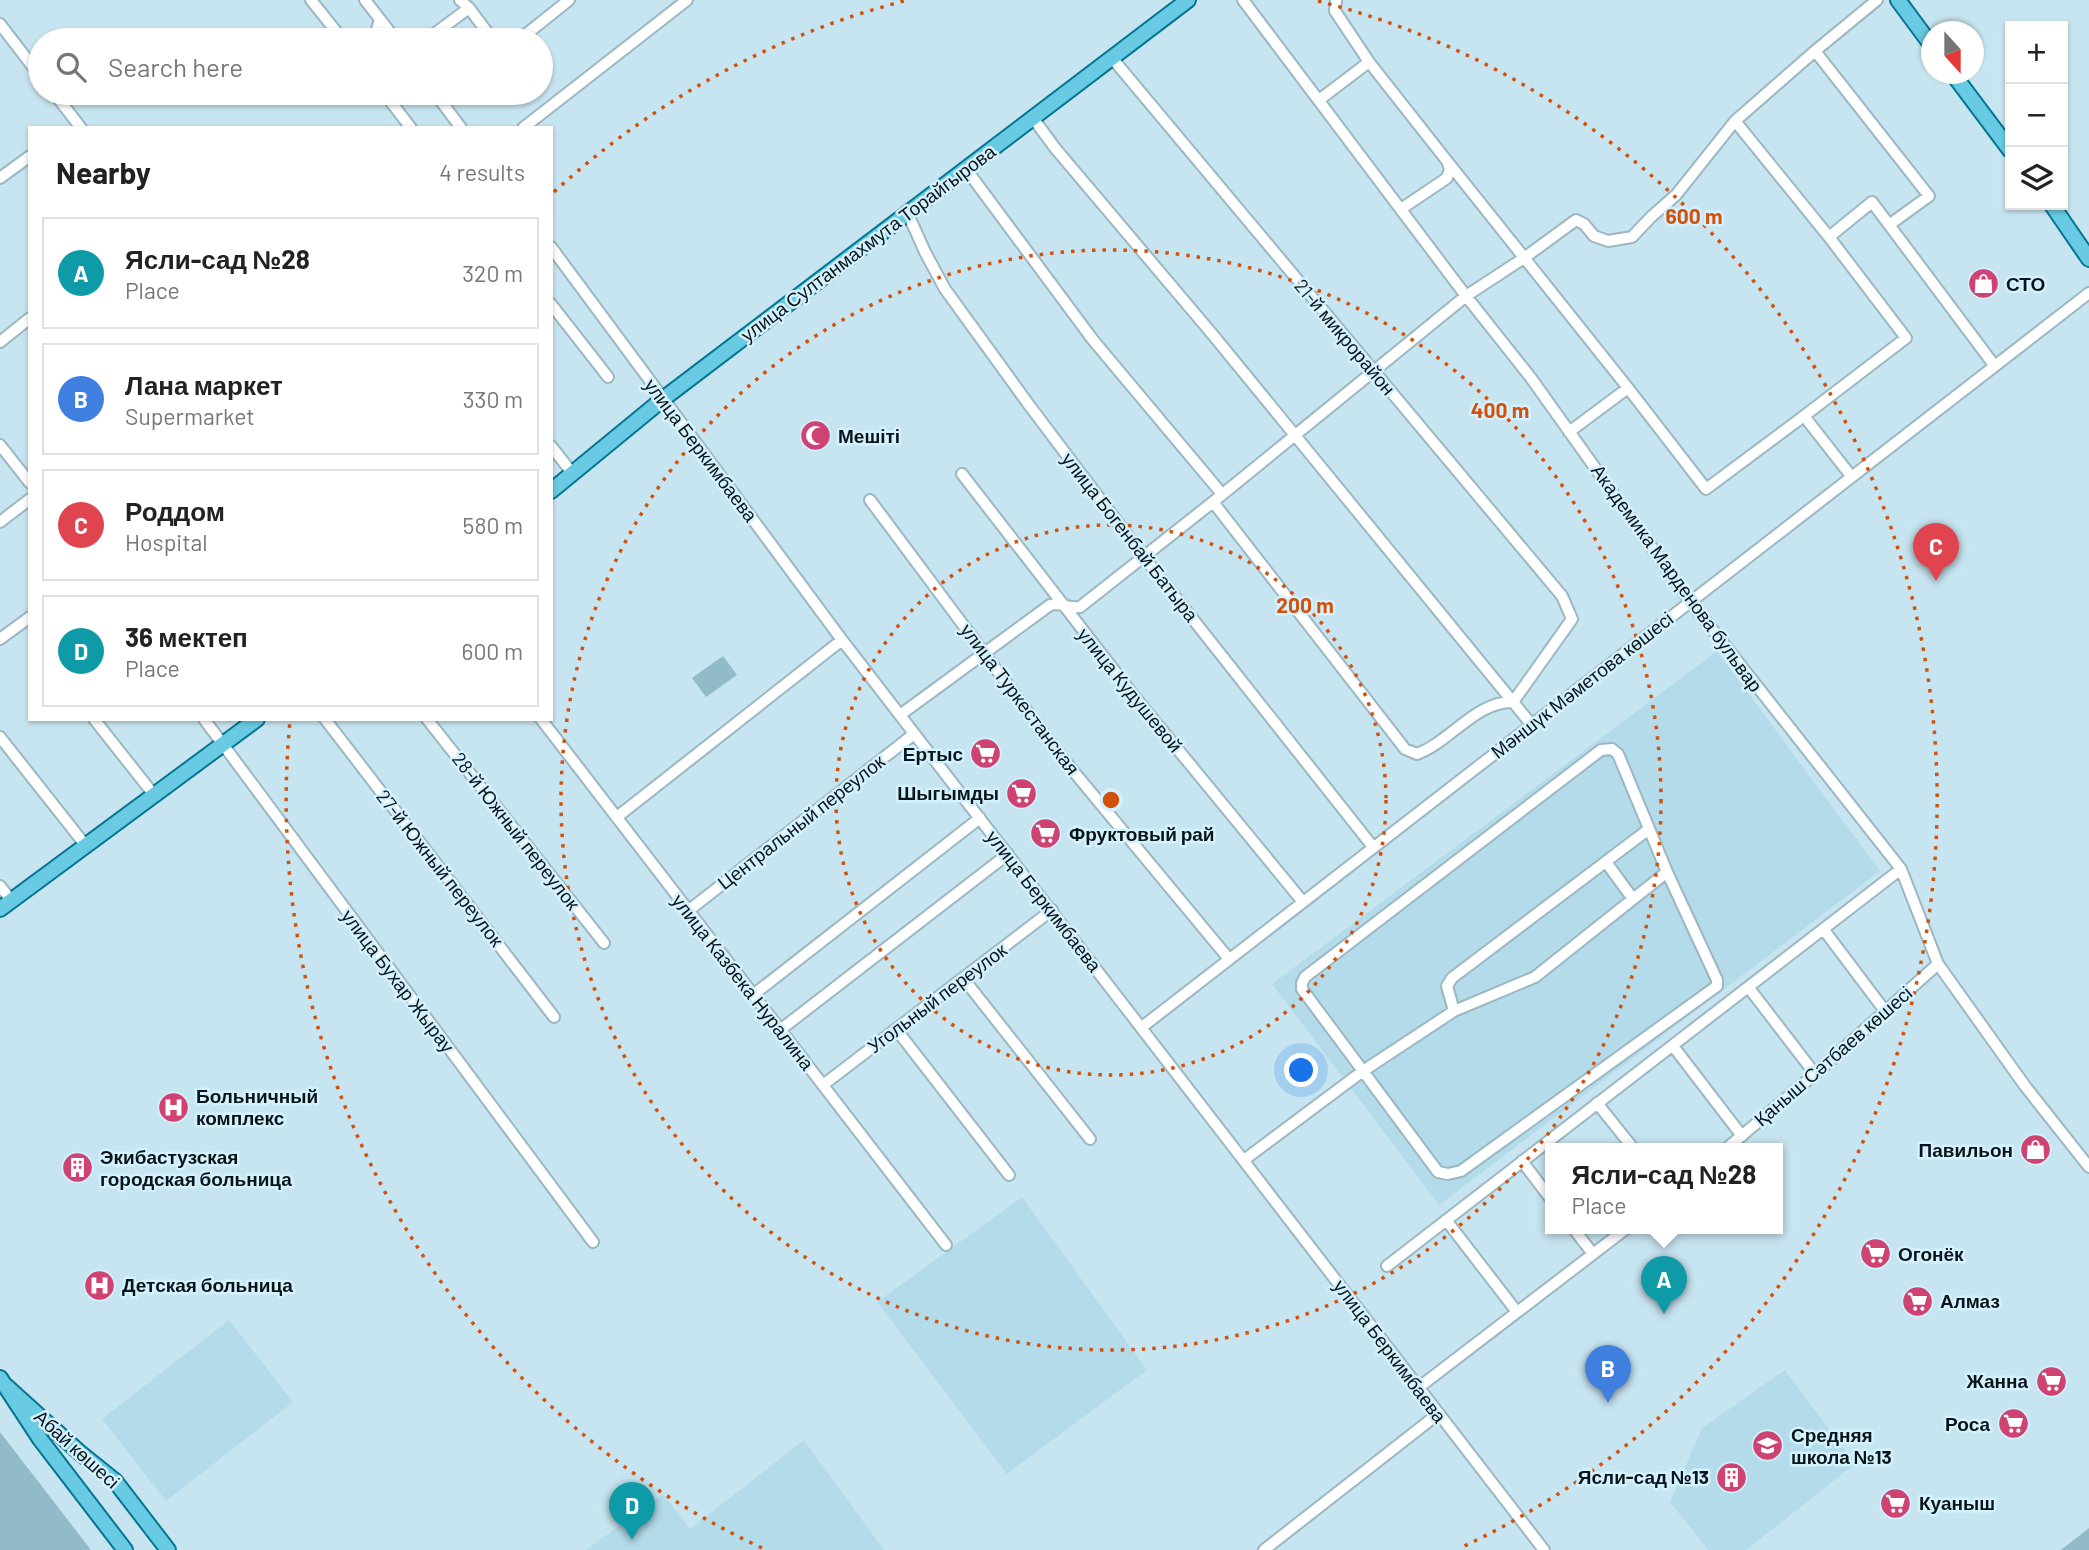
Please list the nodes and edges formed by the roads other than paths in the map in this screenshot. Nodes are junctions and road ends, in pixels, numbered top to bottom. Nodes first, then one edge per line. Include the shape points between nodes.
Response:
1 (311, 0) edge
2 (365, 0) edge
3 (569, 0) edge
4 (687, 0) edge
5 (1188, 0) edge
6 (1243, 0) edge
7 (1336, 0) edge
8 (1877, 0) edge
9 (1898, 0) edge
10 (464, 4) edge
11 (380, 19) junction
12 (0, 24) edge
13 (333, 28) edge
14 (377, 28) edge
15 (387, 28) edge
16 (439, 28) edge
17 (483, 28) edge
18 (534, 28) edge
19 (1921, 32) edge
20 (1815, 51) junction
21 (1112, 58) junction
22 (28, 60) edge
23 (1369, 62) junction
24 (1960, 84) edge
25 (1319, 100) junction
26 (62, 105) edge
27 (393, 105) edge
28 (444, 105) edge
29 (552, 105) edge
30 (553, 105) edge
31 (1033, 118) junction
32 (1735, 121) junction
33 (75, 126) edge
34 (409, 126) edge
35 (460, 126) edge
36 (526, 126) edge
37 (2008, 147) edge
38 (28, 157) edge
39 (1447, 161) junction
40 (966, 169) junction
41 (0, 177) edge
42 (1401, 208) junction
43 (2055, 210) edge
44 (908, 214) junction
45 (1889, 225) junction
46 (1829, 237) junction
47 (553, 250) edge
48 (1524, 258) junction
49 (2089, 259) edge
50 (2089, 293) edge
51 (1466, 296) junction
52 (553, 307) edge
53 (28, 320) edge
54 (0, 342) edge
55 (1994, 365) junction
56 (1374, 372) junction
57 (608, 377) dead end
58 (1628, 388) junction
59 (663, 399) junction
60 (1804, 416) junction
61 (1569, 432) junction
62 (1295, 435) junction
63 (0, 445) edge
64 (553, 449) edge
65 (573, 474) junction
66 (962, 474) dead end
67 (1851, 476) junction
68 (28, 480) edge
69 (553, 489) edge
70 (1218, 498) junction
71 (870, 500) dead end
72 (28, 501) edge
73 (0, 522) edge
74 (1143, 556) junction
75 (1690, 601) junction
76 (1061, 603) junction
77 (28, 618) edge
78 (0, 639) edge
79 (842, 640) junction
80 (985, 654) junction
81 (1513, 702) junction
82 (900, 715) junction
83 (96, 721) edge
84 (205, 721) edge
85 (254, 721) edge
86 (327, 721) edge
87 (429, 721) edge
88 (543, 721) edge
89 (1531, 724) junction
90 (914, 734) junction
91 (0, 737) edge
92 (222, 745) junction
93 (154, 795) junction
94 (617, 817) junction
95 (980, 818) junction
96 (1649, 829) junction
97 (86, 846) junction
98 (1373, 847) junction
99 (1008, 854) junction
100 (1606, 862) junction
101 (1900, 869) junction
102 (1667, 872) junction
103 (0, 886) edge
104 (1633, 899) junction
105 (1303, 902) junction
106 (6, 905) edge
107 (1052, 910) junction
108 (688, 911) junction
109 (1824, 930) junction
110 (604, 943) dead end
111 (1229, 959) junction
112 (1938, 964) junction
113 (963, 978) junction
114 (1749, 988) junction
115 (753, 995) junction
116 (1454, 1011) junction
117 (1885, 1011) junction
118 (554, 1017) dead end
119 (1142, 1027) junction
120 (896, 1029) junction
121 (780, 1030) junction
122 (1673, 1046) junction
123 (1363, 1072) junction
124 (1815, 1074) junction
125 (823, 1085) junction
126 (1597, 1103) junction
127 (1742, 1136) junction
128 (1090, 1139) dead end
129 (1629, 1143) edge
130 (1733, 1143) edge
131 (1244, 1160) junction
132 (1521, 1161) junction
133 (2089, 1167) edge
134 (1009, 1175) dead end
135 (1545, 1192) edge
136 (1446, 1220) junction
137 (1578, 1234) edge
138 (1619, 1234) edge
139 (593, 1242) dead end
140 (946, 1245) dead end
141 (1593, 1254) junction
142 (1387, 1266) dead end
143 (1517, 1312) junction
144 (3, 1382) edge
145 (1418, 1388) junction
146 (1438, 1413) junction
147 (52, 1427) junction
148 (40, 1439) junction
149 (125, 1550) edge
150 (168, 1550) edge
151 (1265, 1550) edge
152 (1544, 1550) edge

1 - 13 street
2 - 11 street
3 - 18 street
4 - 30 street
5 - 21 main road, улица Султанмахмута Торайгырова
6 - 25 street, Академика Марденова бульвар
7 - 23 street via 1335,11
8 - 20 street
9 - 19 main road
10 - 16 street
10 - 17 street
11 - 14 street
11 - 15 street
12 - 22 street
20 - 32 street
20 - 45 street via 1929,196
21 - 31 main road, улица Султанмахмута Торайгырова
21 - 56 street, 21-й микрорайон
23 - 25 street
23 - 39 street
24 - 37 main road
25 - 42 street, Академика Марденова бульвар
26 - 33 street
27 - 34 street
28 - 35 street
29 - 36 street
31 - 40 main road, улица Султанмахмута Торайгырова
31 - 62 street
32 - 46 street
32 - 48 street via 1676,195 1632,237 1608,241 1594,236 1576,220
38 - 41 street
39 - 42 street via 1447,178
39 - 48 street
40 - 44 main road, улица Султанмахмута Торайгырова
40 - 70 street
42 - 51 street, Академика Марденова бульвар
43 - 49 main road
44 - 59 main road, улица Султанмахмута Торайгырова
44 - 74 street, улица Богенбай Батыра via 945,289
45 - 46 street via 1872,202
45 - 55 street
46 - 60 street via 1906,338
47 - 59 street, улица Беркимбаева
48 - 51 street
48 - 58 street
50 - 55 street, Мәншүк Мәметова көшесі
51 - 56 street
51 - 61 street, Академика Марденова бульвар
52 - 57 street
53 - 54 street
55 - 67 street, Мәншүк Мәметова көшесі
56 - 62 street
56 - 81 street, 21-й микрорайон via 1562,596 1572,619
58 - 60 street via 1706,489
58 - 61 street
59 - 65 main road, улица Султанмахмута Торайгырова
59 - 79 street, улица Беркимбаева
60 - 67 street
61 - 75 street, Академика Марденова бульвар
62 - 70 street
62 - 81 street
63 - 68 street
64 - 65 street
65 - 69 main road, улица Султанмахмута Торайгырова
66 - 76 street, улица Кудушевой
67 - 75 street, Мәншүк Мәметова көшесі
70 - 74 street
70 - 81 street via 1405,749 1417,754 1429,750 1466,721 1500,702
71 - 80 street, улица Туркестанская
72 - 73 street
74 - 76 street via 1080,607
74 - 98 street, улица Богенбай Батыра
75 - 89 street, Мәншүк Мәметова көшесі
75 - 101 street, Академика Марденова бульвар
76 - 80 street via 1049,605
76 - 105 street, улица Кудушевой
77 - 78 street
79 - 82 street, улица Беркимбаева
79 - 94 street
80 - 82 street
80 - 111 street, улица Туркестанская via 1060,755
81 - 89 street
82 - 90 street, улица Беркимбаева
83 - 93 street
84 - 92 street, улица Бухар Жырау
85 - 92 main road
86 - 118 street, 27-й Южный переулок
87 - 110 street, 28-й Южный переулок
88 - 94 street, улица Казбека Нуралина
89 - 98 street, Мәншүк Мәметова көшесі
90 - 95 street, улица Беркимбаева
90 - 108 street, Центральный переулок
91 - 97 street
92 - 93 main road
92 - 139 street, улица Бухар Жырау
93 - 97 main road
94 - 108 street, улица Казбека Нуралина
95 - 99 street, улица Беркимбаева
95 - 115 street
96 - 100 street
96 - 102 street
96 - 123 street via 1618,754 1601,750 1305,977 1302,989
97 - 106 main road
98 - 105 street, Мәншүк Мәметова көшесі
99 - 107 street, улица Беркимбаева
99 - 121 street
100 - 104 street
100 - 116 street via 1452,978 1447,986
101 - 109 street
101 - 112 street, Академика Марденова бульвар
102 - 104 street
102 - 123 street via 1717,986 1461,1171 1438,1172
103 - 106 street
104 - 116 street via 1535,977
105 - 111 street, Мәншүк Мәметова көшесі
107 - 113 street, Угольный переулок
107 - 119 street, улица Беркимбаева
108 - 115 street, улица Казбека Нуралина
109 - 114 street
109 - 117 street
111 - 119 street, Мәншүк Мәметова көшесі
112 - 117 street, Қаныш Сәтбаев көшесі
112 - 133 street, Академика Марденова бульвар
113 - 120 street, Угольный переулок
113 - 128 street
114 - 122 street
114 - 124 street
115 - 121 street, улица Казбека Нуралина
116 - 123 street
117 - 124 street, Қаныш Сәтбаев көшесі
119 - 131 street, улица Беркимбаева
120 - 125 street, Угольный переулок
120 - 134 street
121 - 125 street, улица Казбека Нуралина
122 - 126 street
122 - 127 street
123 - 131 street
124 - 127 street, Қаныш Сәтбаев көшесі
125 - 140 street, улица Казбека Нуралина
126 - 129 street
126 - 132 street
127 - 130 street, Қаныш Сәтбаев көшесі
131 - 145 street, улица Беркимбаева
132 - 135 street
132 - 136 street
136 - 142 street
136 - 143 street
137 - 141 street
138 - 141 street
141 - 143 street
143 - 145 street
144 - 147 main road, Абай көшесі
144 - 148 main road, Абай көшесі
145 - 146 street, улица Беркимбаева
146 - 151 street
146 - 152 street, улица Беркимбаева
147 - 148 main road
147 - 150 main road, Абай көшесі via 115,1481
148 - 149 main road, Абай көшесі

